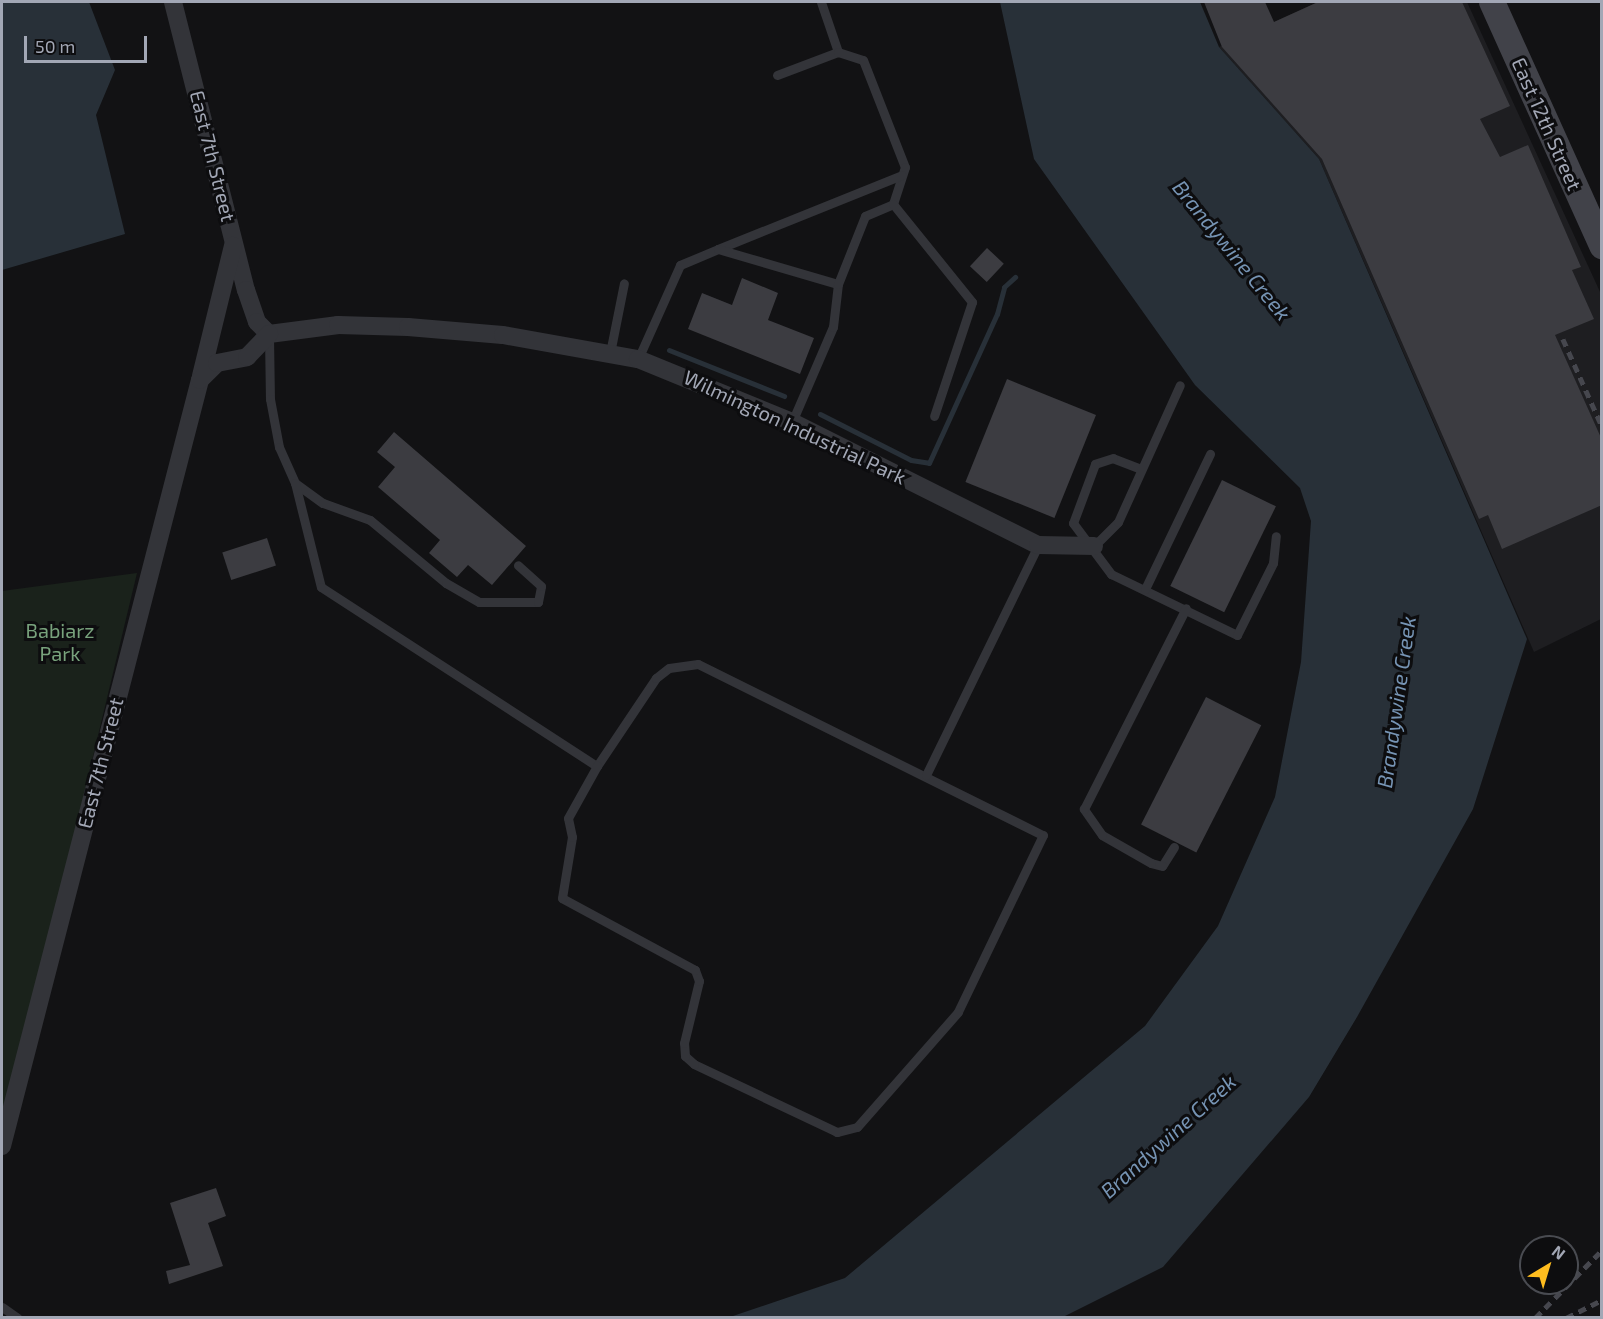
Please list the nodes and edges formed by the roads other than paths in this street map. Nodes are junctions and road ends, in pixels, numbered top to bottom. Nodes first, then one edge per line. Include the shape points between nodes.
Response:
1 (173, 2) edge
2 (821, 2) edge
3 (1496, 3) edge
4 (838, 52) junction
5 (777, 75) dead end
6 (902, 175) junction
7 (893, 204) junction
8 (234, 241) junction
9 (1602, 246) edge
10 (718, 249) junction
11 (624, 283) dead end
12 (838, 284) junction
13 (269, 334) junction
14 (610, 353) junction
15 (639, 359) junction
16 (200, 380) junction
17 (1180, 385) dead end
18 (934, 416) dead end
19 (792, 422) junction
20 (1210, 454) dead end
21 (1141, 469) junction
22 (295, 483) junction
23 (1276, 536) dead end
24 (1038, 545) junction
25 (1094, 546) junction
26 (518, 565) dead end
27 (1145, 589) junction
28 (1186, 608) junction
29 (597, 766) junction
30 (926, 775) junction
31 (1174, 847) dead end
32 (2, 1140) edge
33 (2, 1307) edge
34 (18, 1317) edge

1 - 8 street, East 7th Street
2 - 4 lane
3 - 9 main road, East 12th Street
4 - 5 lane
4 - 6 lane via 856,55 869,66 905,167
6 - 7 lane
6 - 10 lane
7 - 12 lane via 866,216
7 - 18 lane via 972,302
8 - 13 street, East 7th Street via 257,322
8 - 16 street, East 7th Street
10 - 12 lane
10 - 15 lane via 680,265
11 - 14 lane
12 - 19 lane via 833,327
13 - 14 street, Wilmington Industrial Park via 370,324 503,335
13 - 16 street via 247,357 217,363
13 - 22 lane via 270,399 279,447
14 - 15 street, Wilmington Industrial Park
15 - 19 street, Wilmington Industrial Park
16 - 32 street, East 7th Street
17 - 21 lane
19 - 24 street, Wilmington Industrial Park
20 - 27 lane
21 - 25 lane via 1118,522
21 - 25 lane via 1113,458 1095,464 1073,523
22 - 26 lane via 323,503 370,520 446,583 479,602 538,602 541,586
22 - 29 lane via 321,586
23 - 28 lane via 1273,563 1237,635
24 - 25 street, Wilmington Industrial Park
24 - 30 lane
25 - 27 lane via 1111,574
27 - 28 lane
28 - 31 lane via 1084,809 1102,835 1150,863 1162,866
29 - 30 lane via 656,678 669,668 698,664
29 - 30 lane via 568,818 572,837 562,897 695,970 699,981 684,1043 685,1056 694,1064 837,1132 849,1132 958,1012 1043,835
33 - 34 lane

